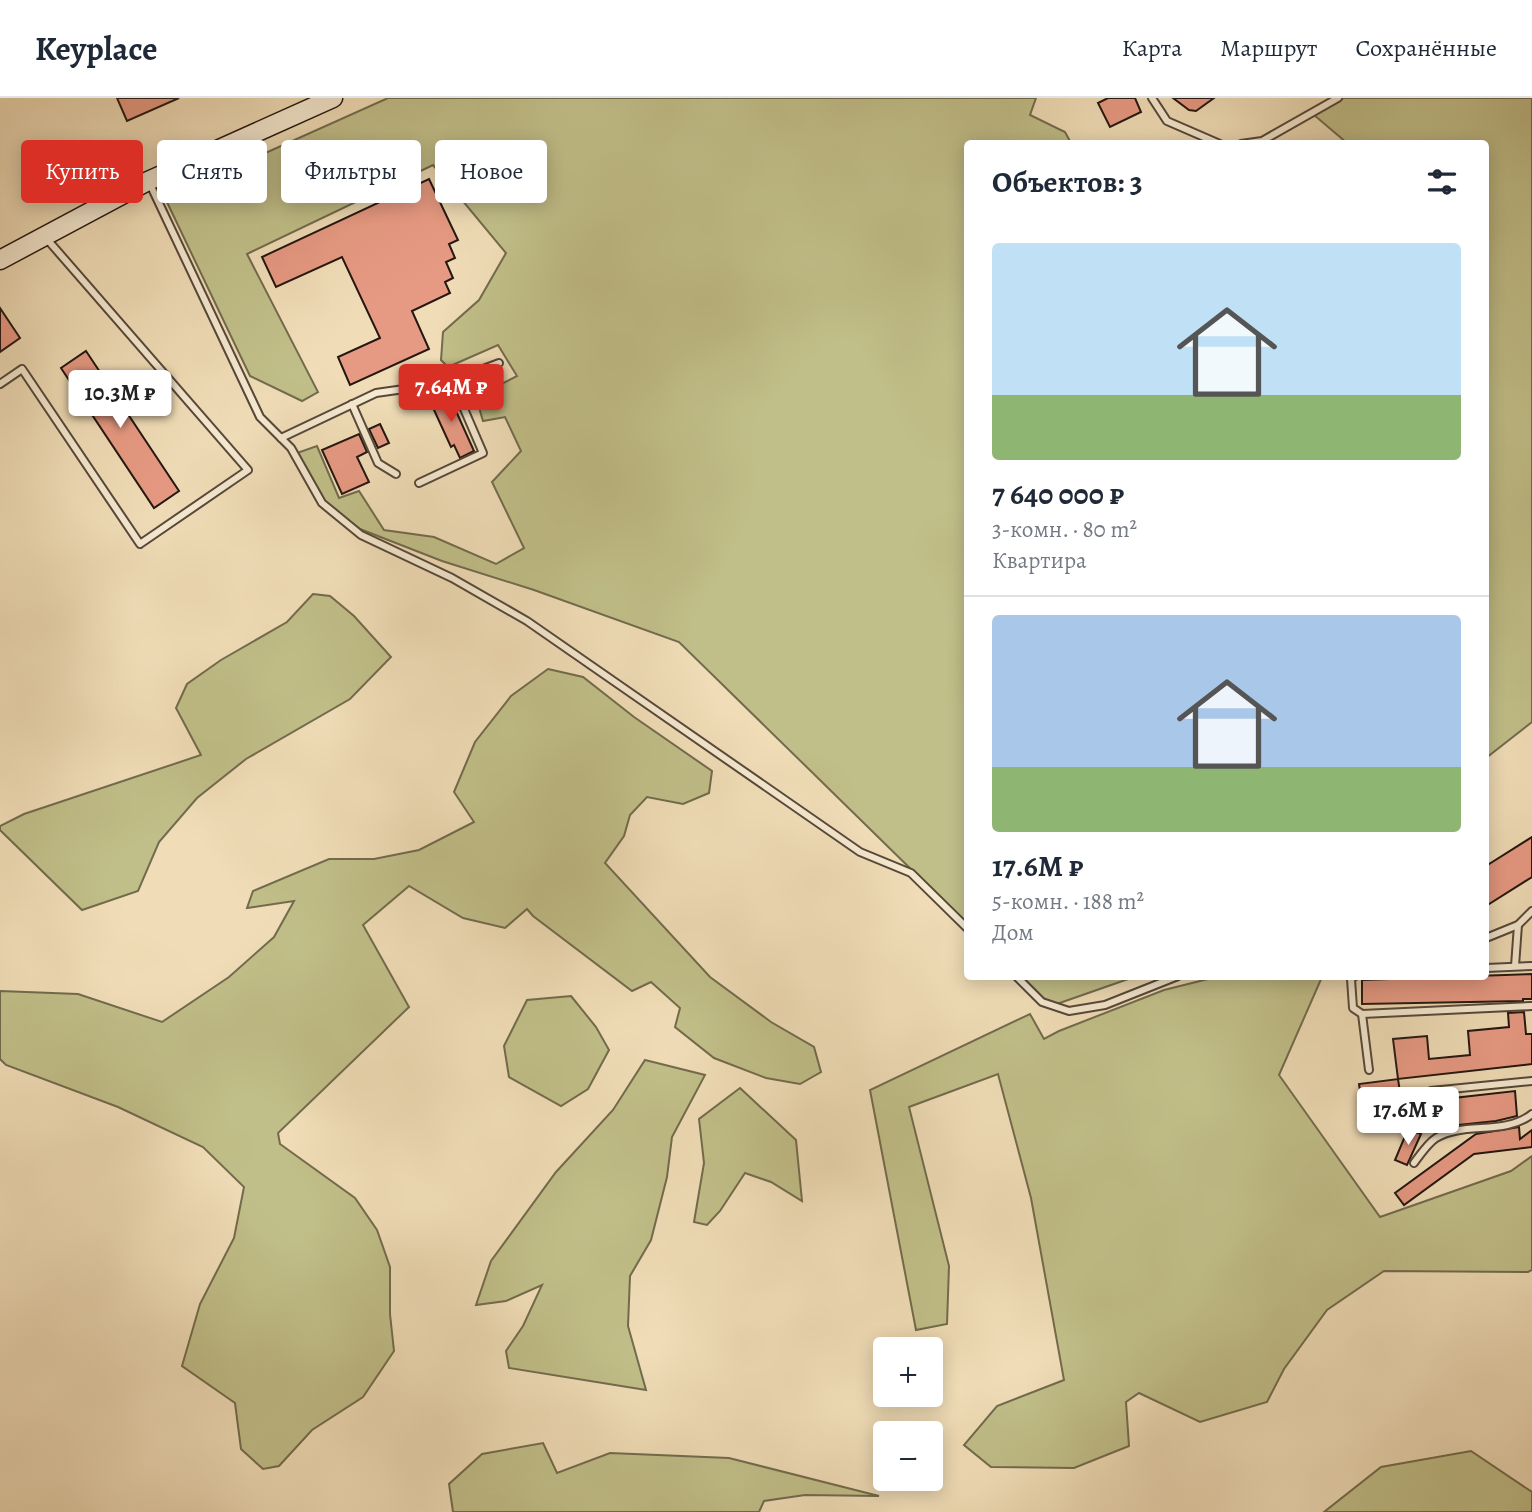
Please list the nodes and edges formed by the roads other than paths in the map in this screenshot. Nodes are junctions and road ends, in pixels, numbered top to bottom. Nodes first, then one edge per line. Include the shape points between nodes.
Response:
1 (333, 98) edge
2 (1152, 98) edge
3 (1338, 98) edge
4 (1211, 140) edge
5 (1264, 140) edge
6 (148, 181) junction
7 (45, 236) junction
8 (0, 260) edge
9 (499, 363) dead end
10 (452, 381) junction
11 (0, 384) edge
12 (352, 404) junction
13 (281, 438) junction
14 (396, 474) dead end
15 (419, 483) dead end
16 (1532, 911) edge
17 (964, 925) edge
18 (1518, 925) junction
19 (1489, 937) edge
20 (1515, 966) junction
21 (1532, 966) edge
22 (1489, 968) edge
23 (1020, 980) edge
24 (1168, 980) edge
25 (1352, 980) edge
26 (1532, 1006) edge
27 (1362, 1014) junction
28 (1369, 1069) dead end
29 (1532, 1081) edge
30 (1431, 1091) dead end
31 (1532, 1114) edge
32 (1414, 1163) dead end

1 - 6 main road
2 - 4 lane via 1167,121
3 - 5 lane
6 - 7 main road
6 - 13 lane via 260,417
7 - 8 main road
7 - 11 lane via 248,470 140,544 22,369
9 - 10 lane
10 - 12 lane via 376,393
10 - 15 lane via 483,453
12 - 13 lane
12 - 14 lane via 378,463
13 - 17 lane via 322,503 360,535 452,578 527,621 860,852 911,873
16 - 18 lane
18 - 19 lane
18 - 20 lane
20 - 21 lane
20 - 22 lane
23 - 24 lane via 1042,1002 1069,1012 1105,1004
25 - 27 lane via 1353,1008
26 - 27 lane
27 - 28 lane
29 - 30 lane
31 - 32 lane via 1514,1124 1434,1139

